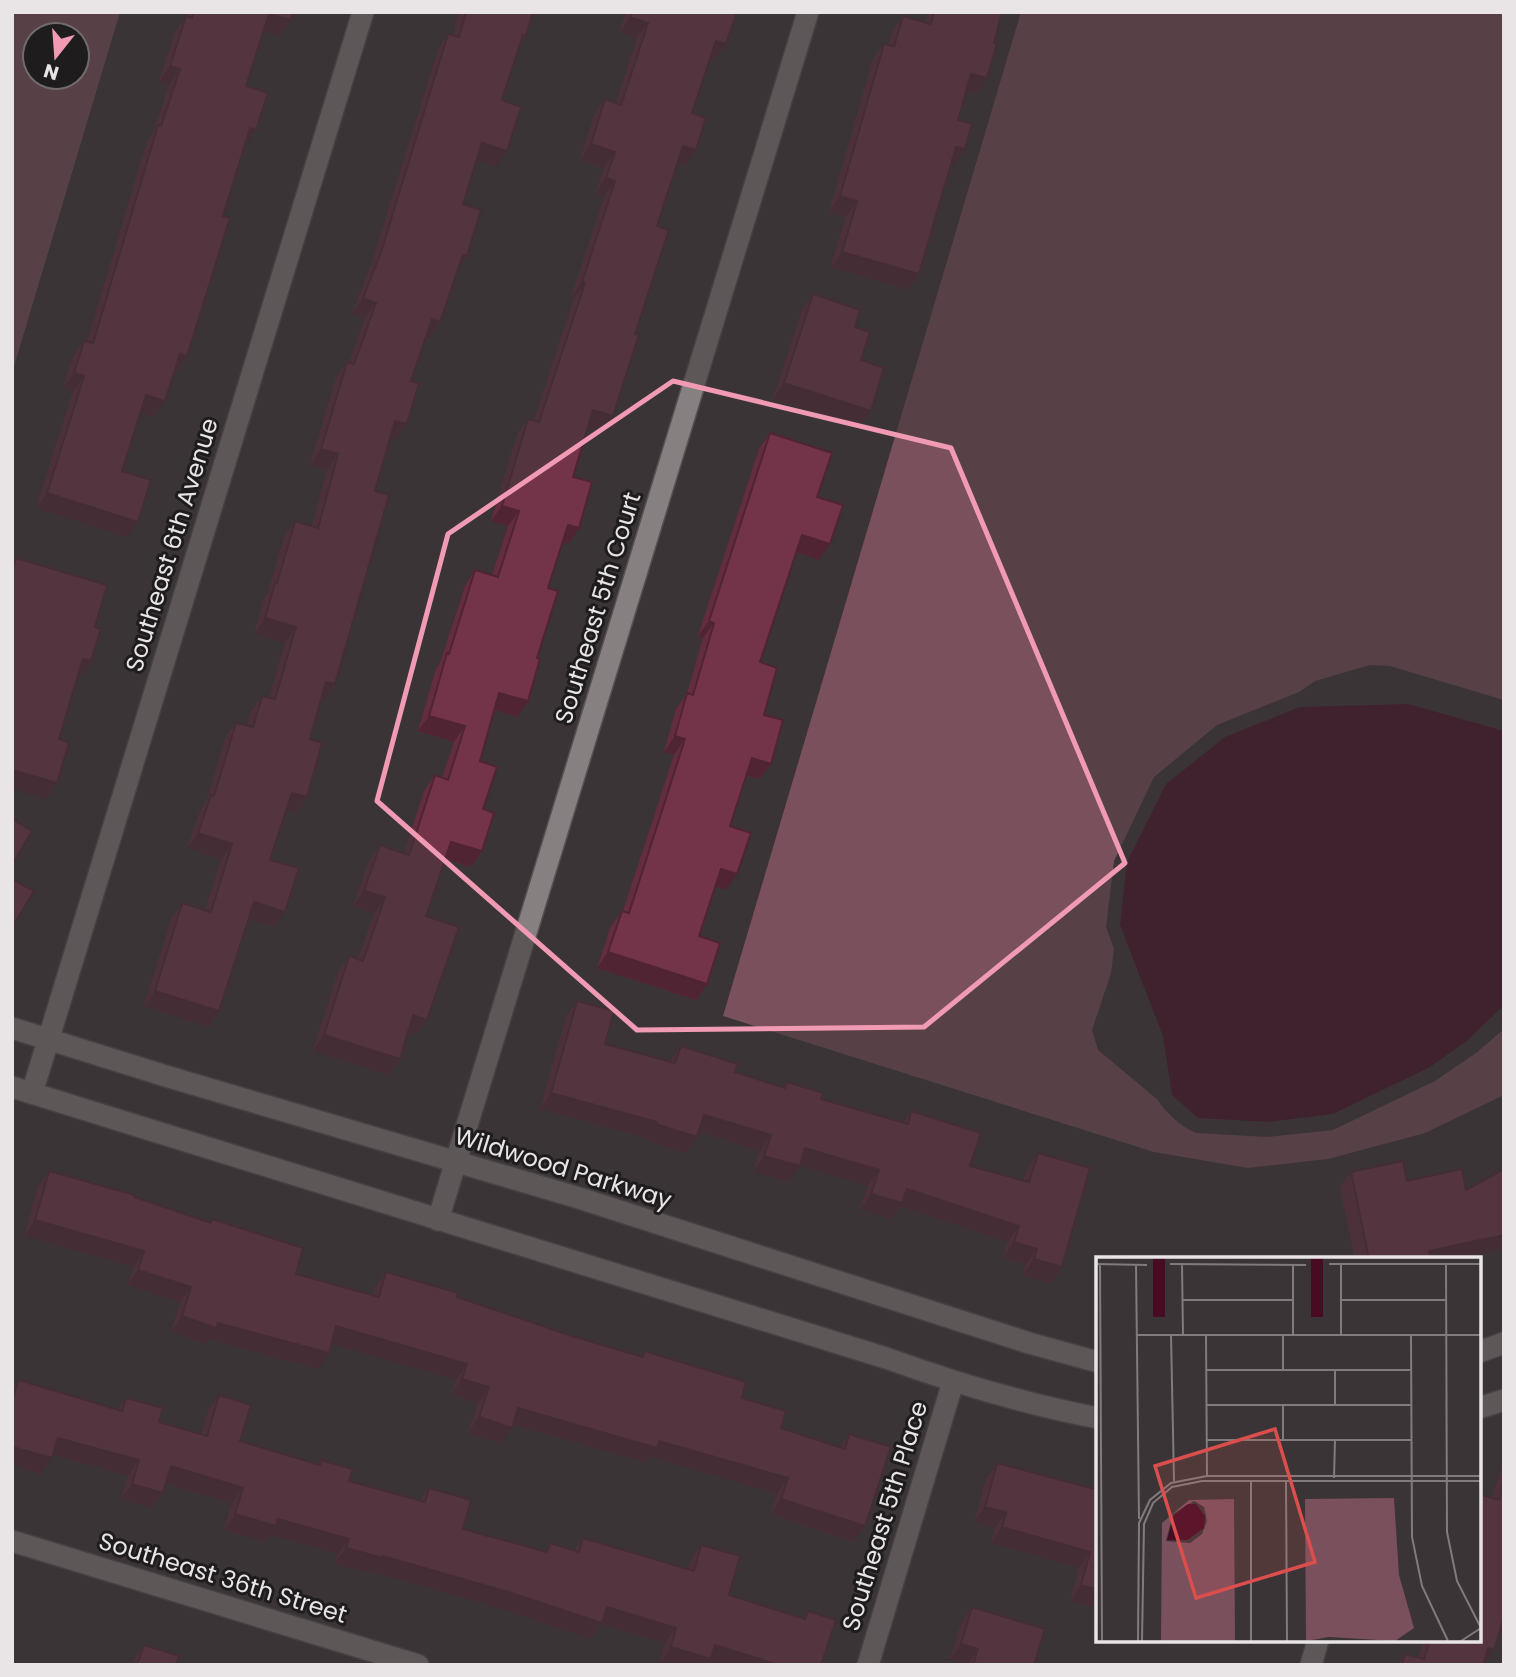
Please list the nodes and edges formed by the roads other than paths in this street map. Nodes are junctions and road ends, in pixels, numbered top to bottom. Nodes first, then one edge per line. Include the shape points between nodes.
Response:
1 (363, 12) edge
2 (808, 12) edge
3 (12, 1028) edge
4 (49, 1040) junction
5 (22, 1090) edge
6 (456, 1162) junction
7 (438, 1220) junction
8 (1504, 1343) edge
9 (1481, 1351) edge
10 (1096, 1361) edge
11 (953, 1382) junction
12 (1504, 1400) edge
13 (1481, 1407) edge
14 (1096, 1418) edge
15 (12, 1541) edge
16 (1317, 1642) edge
17 (418, 1665) edge
18 (868, 1665) edge
19 (1311, 1665) edge

1 - 4 street, Southeast 6th Avenue
2 - 6 street, Southeast 5th Court
3 - 4 street, Wildwood Parkway
4 - 5 street, Southeast 6th Avenue
4 - 6 street, Wildwood Parkway
5 - 7 street
6 - 7 street, Southeast 5th Court
6 - 10 street, Wildwood Parkway
7 - 11 street
8 - 9 street
11 - 14 street
11 - 18 street, Southeast 5th Place
12 - 13 street
15 - 17 street, Southeast 36th Street
16 - 19 street

